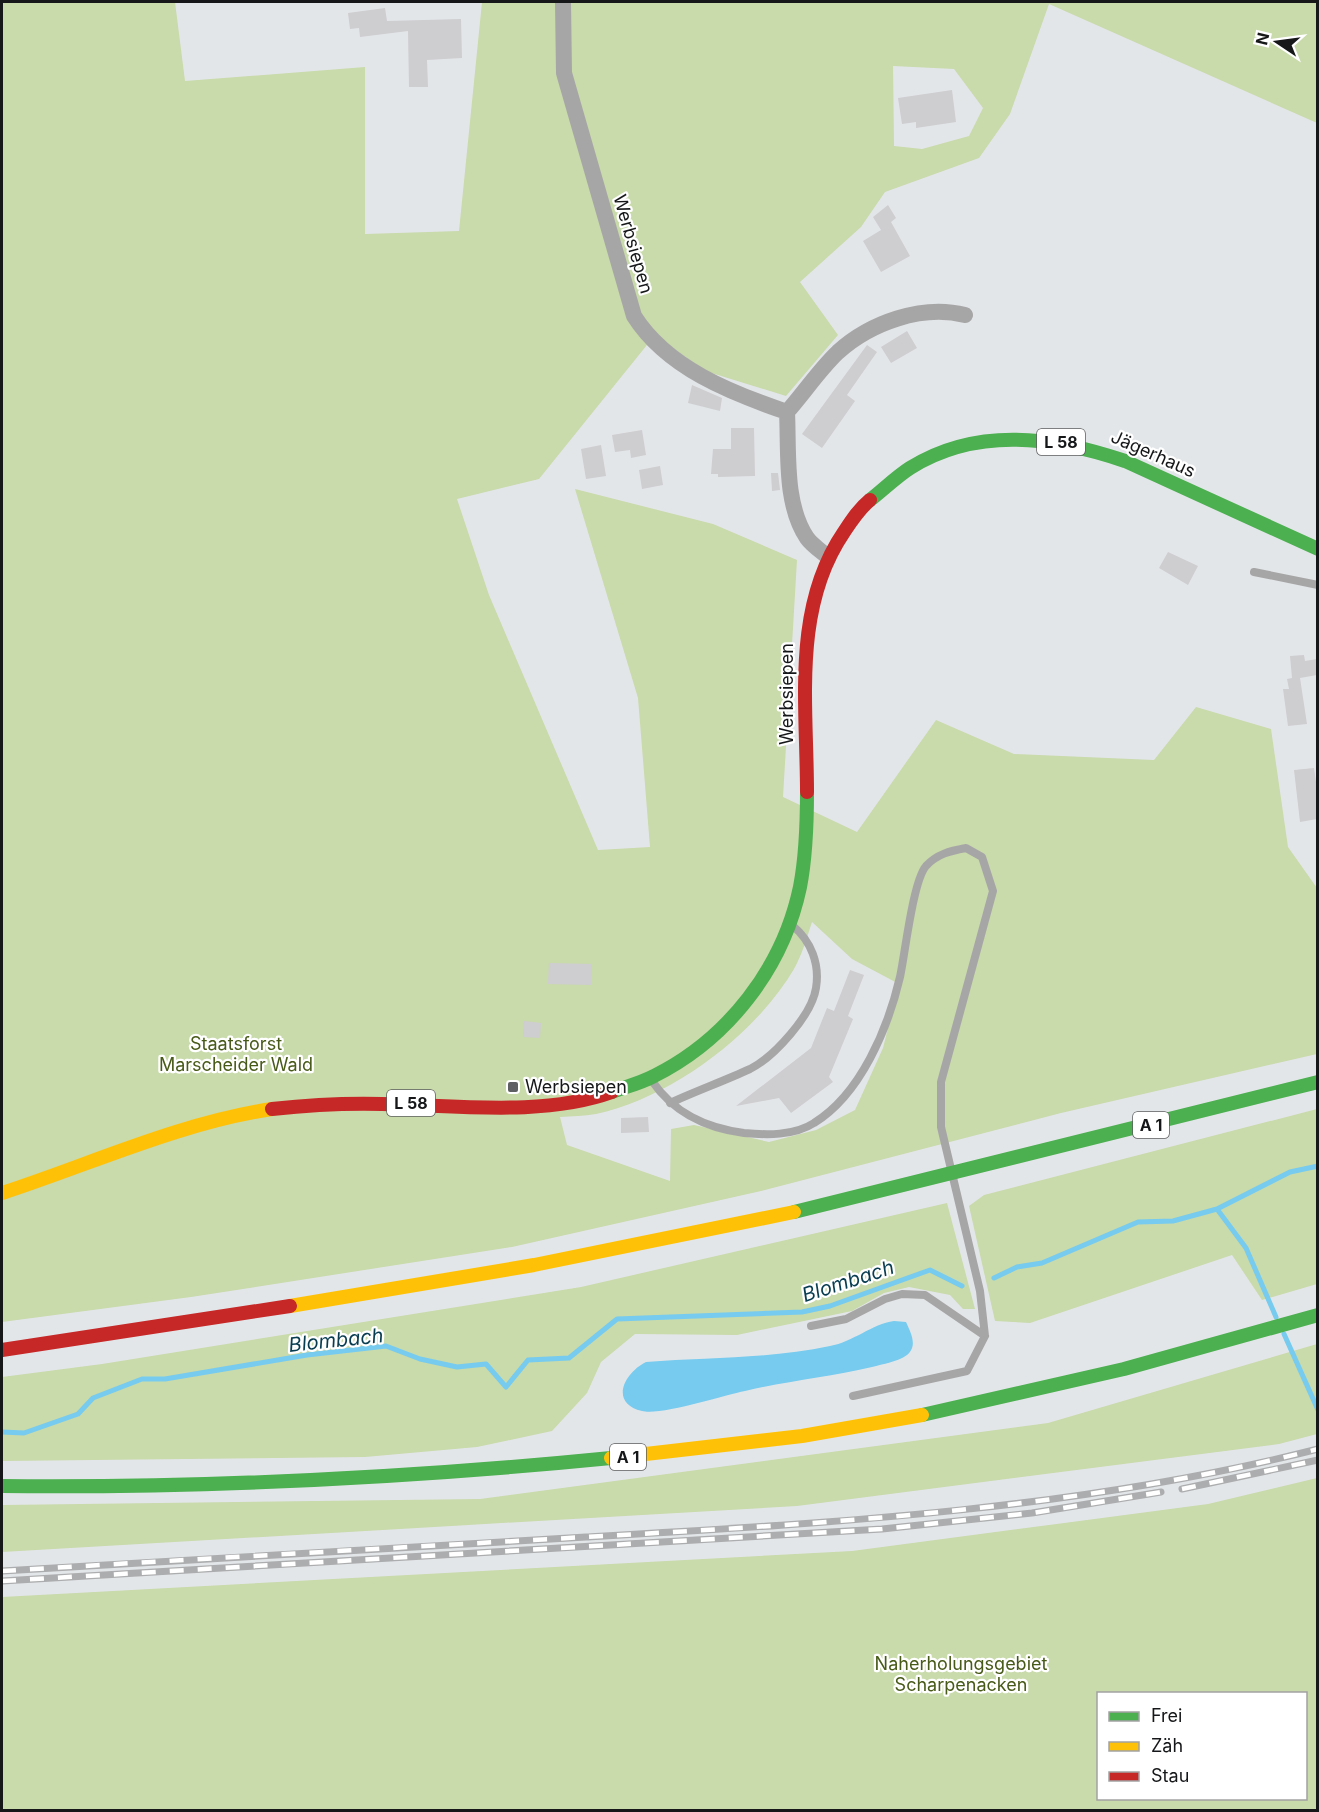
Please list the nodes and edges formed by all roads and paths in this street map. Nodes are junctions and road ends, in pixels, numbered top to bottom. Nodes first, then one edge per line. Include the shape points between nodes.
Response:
1 (563, 2) edge
2 (965, 315) dead end
3 (788, 412) junction
4 (1317, 549) edge
5 (828, 557) junction
6 (1254, 572) dead end
7 (1317, 585) edge
8 (790, 923) junction
9 (650, 1078) junction
10 (1317, 1082) edge
11 (670, 1103) junction
12 (2, 1193) edge
13 (1313, 1316) edge
14 (811, 1326) dead end
15 (985, 1336) junction
16 (2, 1350) edge
17 (853, 1396) dead end
18 (2, 1486) edge

1 - 3 street, Werbsiepen via 564,73 634,316 658,348 673,359 727,388
2 - 3 street via 942,310 924,312 877,327 837,353
3 - 5 street via 794,507 807,537
4 - 5 main road, Jägerhaus / L 58 via 1108,455 1062,442 1016,439 954,448 899,474 856,514
5 - 8 main road, Werbsiepen / L 58 via 806,640 806,846
6 - 7 lane
8 - 9 main road, Werbsiepen / L 58 via 756,989 733,1018 691,1054
8 - 11 lane via 807,938 815,964 816,989 802,1019 780,1047 752,1068
9 - 11 lane
9 - 12 main road, Werbsiepen / L 58 via 596,1097 540,1106 326,1102 230,1116 171,1132
10 - 16 main road, A 1 via 985,1167 687,1235 476,1276
11 - 15 lane via 694,1120 728,1131 770,1136 813,1124 854,1085 877,1042 900,978 924,868 942,853 966,848 982,857 993,891 941,1082 941,1127 980,1291
13 - 18 main road, A 1 via 1120,1370 925,1415 722,1447 487,1470 272,1482
14 - 15 lane via 846,1319 893,1296 926,1295
15 - 17 lane via 967,1371

